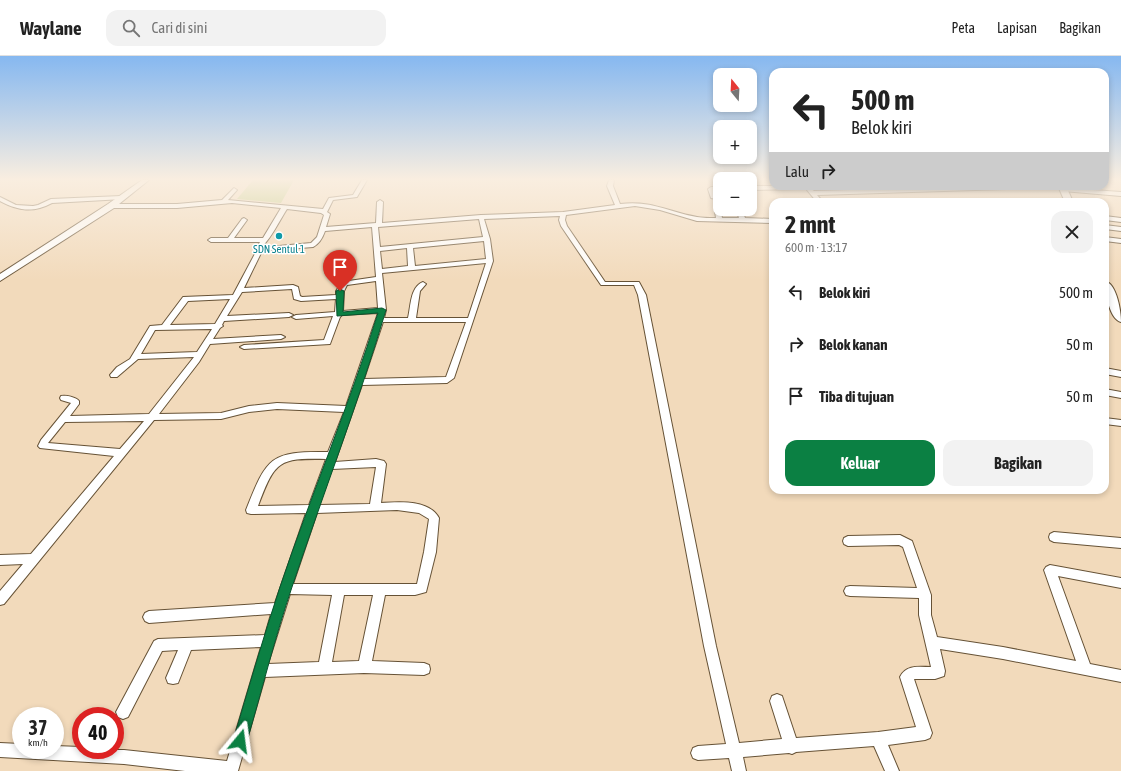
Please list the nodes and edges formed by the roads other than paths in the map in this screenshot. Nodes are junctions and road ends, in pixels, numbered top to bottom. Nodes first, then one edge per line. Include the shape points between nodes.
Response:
1 (100, 213) edge
2 (281, 213) edge
3 (327, 213) edge
4 (378, 213) edge
5 (567, 213) edge
6 (674, 213) edge
7 (563, 214) junction
8 (719, 216) edge
9 (742, 216) edge
10 (480, 217) junction
11 (1109, 218) edge
12 (244, 220) dead end
13 (719, 220) junction
14 (743, 220) junction
15 (1121, 220) edge
16 (769, 221) edge
17 (377, 224) junction
18 (1109, 228) edge
19 (323, 229) junction
20 (1121, 229) edge
21 (487, 239) junction
22 (210, 240) dead end
23 (230, 240) junction
24 (265, 240) junction
25 (1109, 240) edge
26 (1121, 241) edge
27 (410, 246) junction
28 (260, 249) junction
29 (378, 249) junction
30 (490, 261) junction
31 (412, 268) junction
32 (379, 275) junction
33 (0, 278) edge
34 (424, 284) dead end
35 (238, 293) junction
36 (1109, 293) edge
37 (340, 298) junction
38 (338, 315) junction
39 (381, 315) junction
40 (1121, 319) edge
41 (412, 320) junction
42 (471, 320) junction
43 (220, 323) junction
44 (164, 328) junction
45 (281, 337) dead end
46 (209, 342) junction
47 (244, 347) dead end
48 (200, 354) junction
49 (136, 358) junction
50 (1109, 372) edge
51 (1121, 374) edge
52 (114, 375) dead end
53 (360, 382) junction
54 (1109, 393) edge
55 (1121, 395) edge
56 (64, 398) dead end
57 (350, 409) junction
58 (153, 416) junction
59 (64, 419) junction
60 (1109, 422) edge
61 (1121, 423) edge
62 (122, 453) junction
63 (330, 461) junction
64 (374, 508) junction
65 (312, 511) junction
66 (1054, 537) dead end
67 (848, 541) dead end
68 (1121, 543) edge
69 (0, 560) edge
70 (32, 560) junction
71 (1121, 583) edge
72 (285, 589) junction
73 (339, 589) junction
74 (380, 590) junction
75 (850, 591) dead end
76 (924, 593) junction
77 (0, 600) edge
78 (279, 608) junction
79 (149, 617) dead end
80 (269, 641) junction
81 (931, 642) junction
82 (187, 644) junction
83 (364, 667) junction
84 (324, 668) junction
85 (1085, 668) junction
86 (424, 669) dead end
87 (260, 671) junction
88 (1121, 676) edge
89 (173, 678) dead end
90 (777, 701) dead end
91 (124, 710) edge
92 (878, 739) junction
93 (792, 747) junction
94 (0, 750) edge
95 (734, 750) junction
96 (698, 753) dead end
97 (231, 770) edge
98 (739, 771) edge
99 (892, 771) edge

1 - 33 main road
2 - 24 street
3 - 19 street
4 - 17 street
5 - 7 street
6 - 13 street via 695,219
7 - 10 street
7 - 95 street via 564,226 603,284 637,283 642,295 710,646
8 - 13 street
9 - 14 street
10 - 17 street
10 - 21 street
11 - 15 street
12 - 23 street
13 - 14 street
14 - 16 street
17 - 19 street
17 - 29 street
18 - 20 street
19 - 28 street via 318,242 312,246
21 - 27 street
21 - 30 street
22 - 23 street
23 - 24 street
24 - 28 street
25 - 26 street
27 - 29 street
27 - 31 street
28 - 35 street
29 - 32 street
30 - 31 street
30 - 42 street
31 - 32 street
32 - 37 street via 344,283
32 - 39 street
34 - 41 street via 417,290
35 - 37 street via 293,287 296,288 297,297 301,299
35 - 43 street
35 - 44 street via 186,299
36 - 40 highway
37 - 38 street
38 - 39 street
38 - 43 street via 292,316
38 - 47 street via 326,343
39 - 41 street
39 - 53 street
41 - 42 street
42 - 53 street via 449,379 425,382
43 - 44 street
43 - 46 street
44 - 49 street via 151,330
45 - 46 street
46 - 48 street
48 - 49 street
48 - 58 street
49 - 52 street via 132,364 120,367
50 - 51 street
53 - 57 street
54 - 55 street
56 - 59 street via 76,402
57 - 58 street via 277,406 248,409 221,416
57 - 63 street
58 - 59 street
58 - 62 street
59 - 62 street via 43,446
60 - 61 street
62 - 70 street
63 - 64 street via 381,464
63 - 65 street
63 - 65 street via 295,457 274,464 251,510
64 - 65 street
64 - 74 street via 419,509 432,514 436,521 424,586 415,590
65 - 72 street
66 - 68 street
67 - 76 street via 907,542
69 - 70 street
70 - 77 street
71 - 85 street via 1050,570
72 - 73 street
72 - 78 street
73 - 74 street
73 - 84 street
74 - 83 street
75 - 76 street
76 - 81 street via 925,615
78 - 79 street
78 - 80 street
80 - 82 street
80 - 87 street
81 - 85 street
81 - 92 street via 938,671 912,673 907,677 925,733
82 - 89 street
82 - 91 street via 158,645
83 - 84 street
83 - 86 street
84 - 87 street
85 - 88 street
87 - 97 street
90 - 93 street
92 - 93 street
92 - 99 street
93 - 95 street
94 - 97 street via 69,753
95 - 96 street
95 - 98 street

